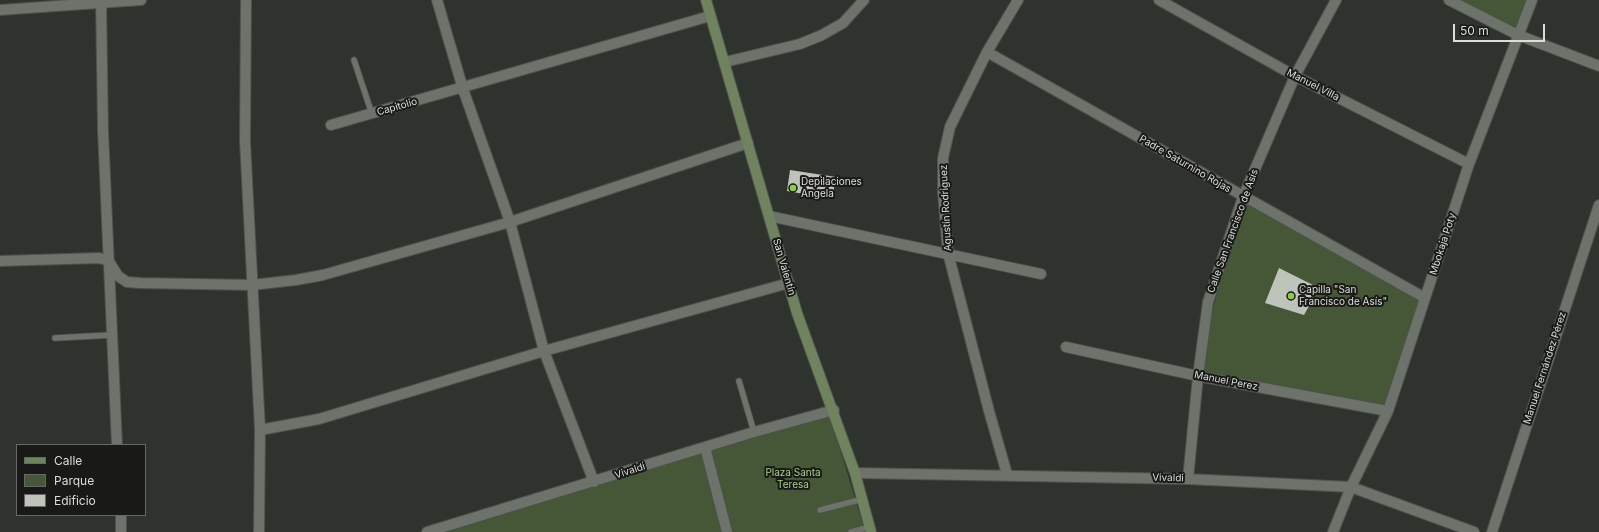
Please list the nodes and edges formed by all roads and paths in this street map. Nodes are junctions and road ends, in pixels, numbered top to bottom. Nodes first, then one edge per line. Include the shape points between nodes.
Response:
1 (141, 0) edge
2 (246, 0) edge
3 (437, 0) edge
4 (706, 0) edge
5 (864, 0) edge
6 (1018, 0) edge
7 (1158, 0) edge
8 (1336, 0) edge
9 (1449, 0) edge
10 (1532, 0) edge
11 (101, 1) edge
12 (0, 10) edge
13 (710, 16) junction
14 (1518, 35) junction
15 (987, 52) junction
16 (354, 60) dead end
17 (725, 62) junction
18 (1599, 66) edge
19 (1295, 76) junction
20 (463, 89) junction
21 (372, 114) junction
22 (332, 125) dead end
23 (748, 143) junction
24 (1469, 164) junction
25 (1243, 197) junction
26 (1599, 205) edge
27 (769, 216) junction
28 (510, 222) junction
29 (948, 253) junction
30 (108, 260) junction
31 (0, 261) edge
32 (1041, 274) dead end
33 (789, 282) junction
34 (252, 285) junction
35 (1426, 298) junction
36 (112, 335) junction
37 (55, 338) dead end
38 (1066, 347) dead end
39 (544, 351) junction
40 (1198, 376) junction
41 (739, 381) dead end
42 (834, 410) junction
43 (1388, 411) junction
44 (260, 430) junction
45 (754, 432) junction
46 (118, 444) edge
47 (704, 447) junction
48 (855, 473) junction
49 (1008, 474) junction
50 (1188, 479) junction
51 (594, 482) junction
52 (1352, 487) junction
53 (863, 499) junction
54 (820, 510) dead end
55 (121, 516) edge
56 (870, 530) edge
57 (121, 532) edge
58 (259, 532) edge
59 (427, 532) edge
60 (727, 532) edge
61 (851, 532) edge
62 (1332, 532) edge
63 (1474, 532) edge
64 (1492, 532) edge

1 - 11 street
2 - 34 street via 245,141
3 - 20 street
4 - 13 main road, San Valentín
5 - 17 street via 843,23 822,35 800,44
6 - 15 street, Agustín Rodriguez
7 - 19 street, Manuel Villa
8 - 19 street, Calle San Francisco de Asís
9 - 14 street
10 - 14 street, Mbokaja Poty
11 - 12 street
11 - 30 street
13 - 17 main road, San Valentín
13 - 20 street, Capitolio
14 - 18 street
14 - 24 street, Mbokaja Poty
15 - 25 street, Padre Saturnino Rojas
15 - 29 street, Agustín Rodriguez via 950,127 943,158
16 - 21 lane
17 - 23 main road, San Valentín
19 - 24 street, Manuel Villa
19 - 25 street, Calle San Francisco de Asís
20 - 21 street, Capitolio
20 - 28 street
21 - 22 street, Capitolio
23 - 27 main road, San Valentín
23 - 28 street
24 - 35 street, Mbokaja Poty
25 - 35 street, Padre Saturnino Rojas
25 - 40 street, Calle San Francisco de Asís via 1208,302
26 - 64 street, Manuel Fernández Pérez
27 - 29 street
27 - 33 main road, San Valentín
28 - 34 street via 323,275
28 - 39 street
29 - 32 street
29 - 49 street, Agustín Rodriguez
30 - 31 street via 98,258
30 - 34 street via 118,276 128,282
30 - 36 street
33 - 39 street
33 - 42 main road, San Valentín via 797,313
34 - 44 street
35 - 43 street, Mbokaja Poty
36 - 37 lane
36 - 46 street
38 - 40 street, Manuel Perez
39 - 44 street via 319,418
39 - 51 street
40 - 43 street, Manuel Perez
40 - 50 street, Calle San Francisco de Asís
41 - 45 lane
42 - 45 street, Vivaldi
42 - 48 main road, San Valentín
43 - 52 street, Mbokaja Poty
44 - 58 street
45 - 47 street, Vivaldi
47 - 51 street, Vivaldi
47 - 60 street
48 - 49 street, Vivaldi
48 - 53 main road, San Valentín
49 - 50 street, Vivaldi
50 - 52 street, Vivaldi
51 - 59 street, Vivaldi
52 - 62 street, Mbokaja Poty
52 - 63 street, Vivaldi
53 - 54 lane
53 - 56 main road, San Valentín
55 - 57 street
56 - 61 lane

